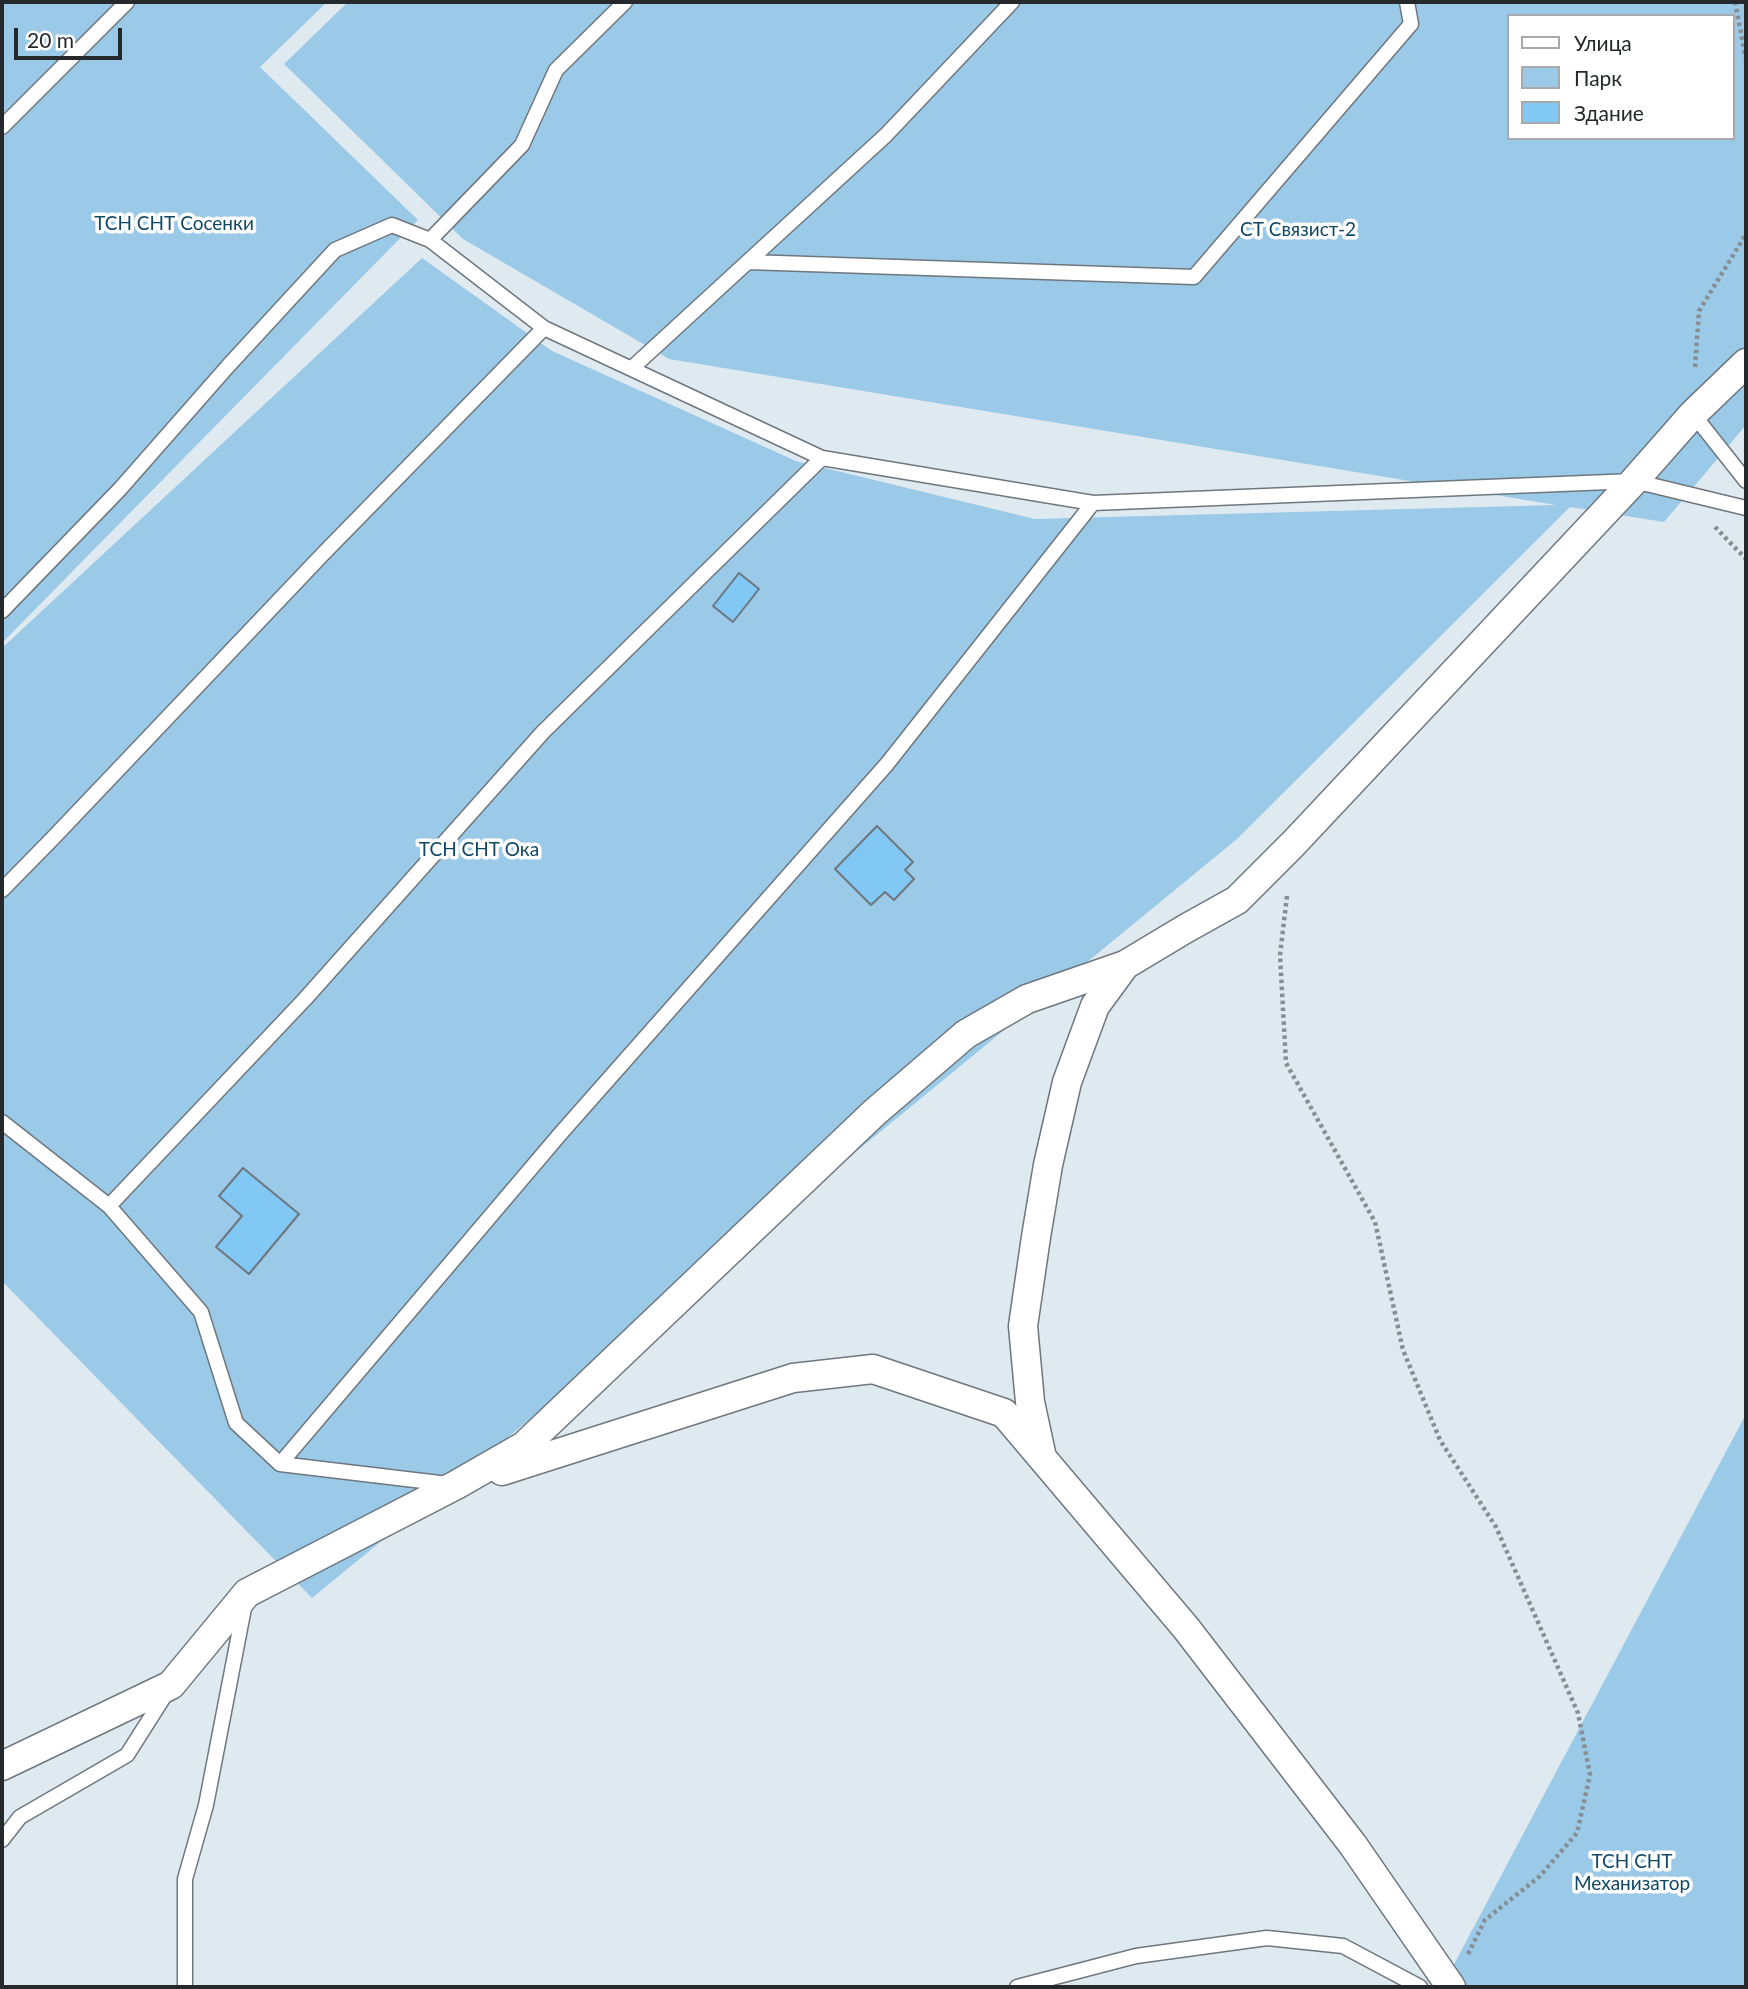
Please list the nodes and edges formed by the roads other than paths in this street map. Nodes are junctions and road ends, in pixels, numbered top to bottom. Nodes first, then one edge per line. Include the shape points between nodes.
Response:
1 (127, 2) edge
2 (625, 2) edge
3 (1012, 2) edge
4 (1407, 2) edge
5 (2, 127) edge
6 (429, 240) junction
7 (748, 262) junction
8 (544, 328) junction
9 (1746, 363) edge
10 (632, 368) junction
11 (1693, 414) junction
12 (822, 458) junction
13 (1634, 481) junction
14 (1746, 481) edge
15 (1093, 503) junction
16 (1746, 508) edge
17 (2, 611) edge
18 (2, 890) edge
19 (1125, 965) junction
20 (2, 1122) edge
21 (110, 1206) junction
22 (1042, 1457) junction
23 (280, 1464) junction
24 (456, 1485) junction
25 (247, 1593) junction
26 (171, 1685) junction
27 (2, 1766) edge
28 (2, 1840) edge
29 (184, 1987) edge
30 (1017, 1987) edge
31 (1420, 1987) edge
32 (1451, 1987) edge

1 - 5 lane
2 - 6 lane via 555,70 522,145
3 - 7 lane via 886,135
4 - 7 lane via 1412,24 1194,277
6 - 8 lane
6 - 17 lane via 392,225 335,250 120,489
7 - 10 lane
8 - 10 lane
8 - 18 lane
9 - 11 street
10 - 12 lane
11 - 13 street
11 - 14 lane
12 - 15 lane
12 - 21 lane via 544,732 305,999
13 - 15 lane
13 - 16 lane
13 - 19 street via 1237,900
15 - 23 lane via 887,764 561,1133
19 - 22 street via 1095,1006 1067,1082 1035,1237 1023,1326 1030,1402
19 - 24 street via 1027,999 966,1034 865,1121 524,1446
20 - 21 lane
21 - 23 lane via 201,1312 236,1423
22 - 24 street via 1004,1413 873,1369 793,1378
22 - 32 street via 1186,1628 1353,1845
23 - 24 lane
24 - 25 street
25 - 26 street
25 - 29 lane via 206,1805 185,1879
26 - 27 street
26 - 28 lane via 127,1755 20,1817
30 - 31 lane via 1136,1956 1267,1938 1343,1946

